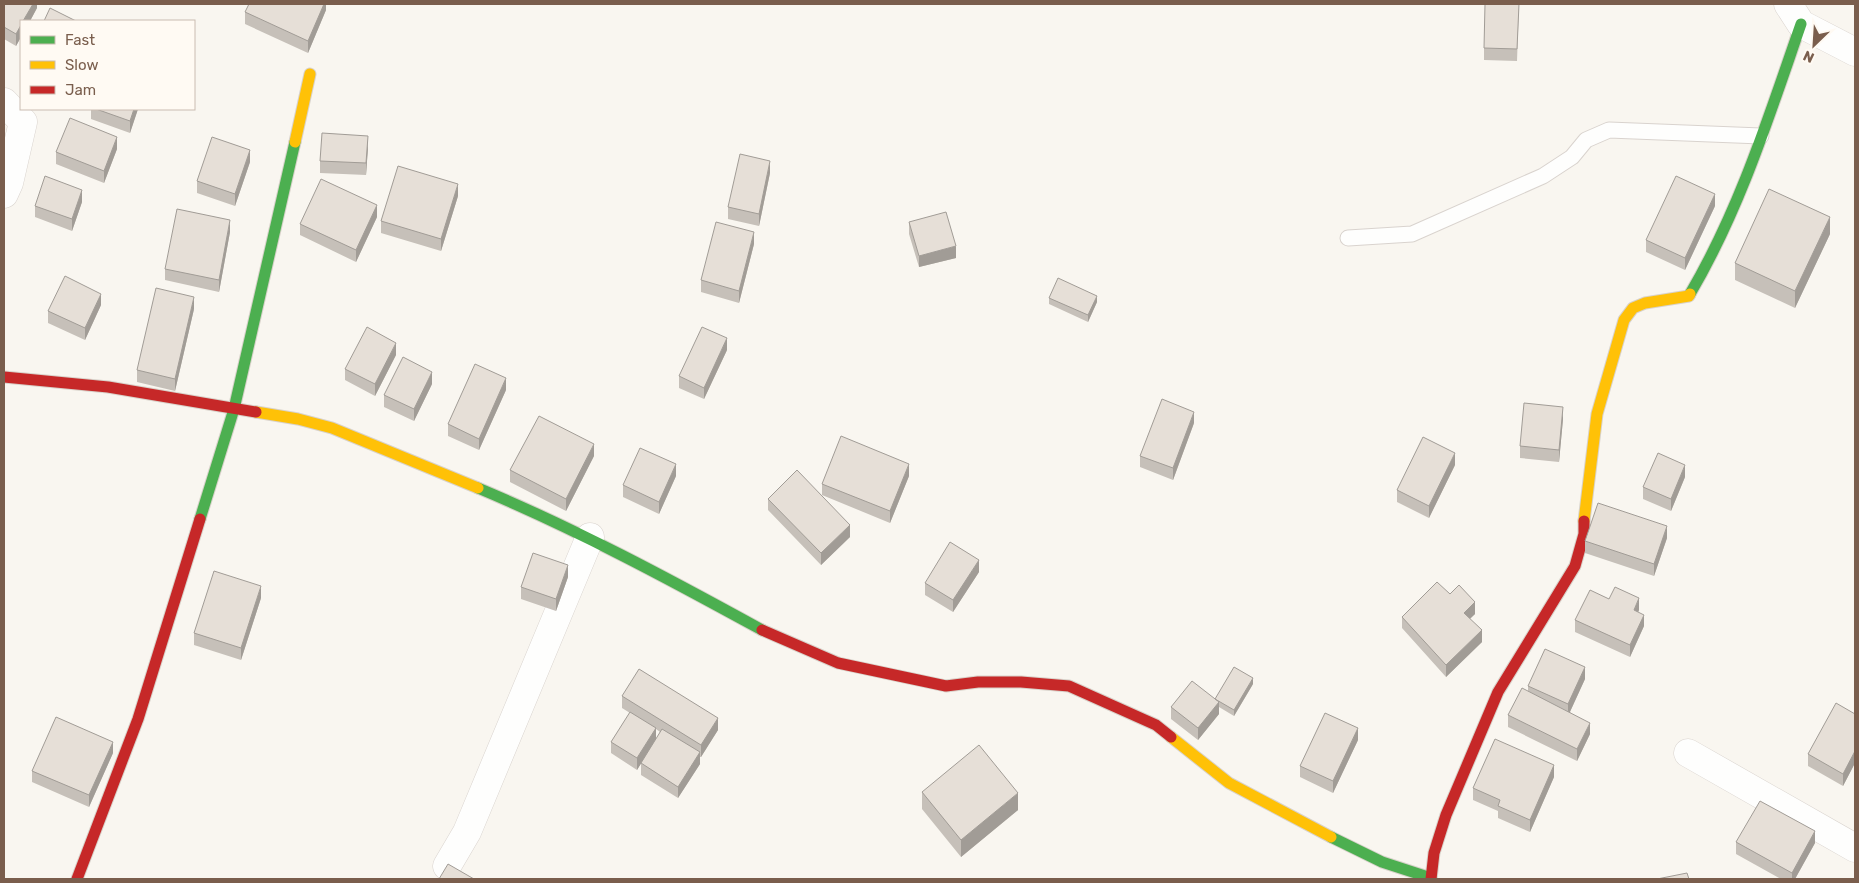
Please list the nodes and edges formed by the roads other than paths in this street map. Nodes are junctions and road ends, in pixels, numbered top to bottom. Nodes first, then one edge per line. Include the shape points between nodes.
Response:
1 (1795, 14) edge
2 (1855, 52) edge
3 (310, 74) dead end
4 (4, 102) edge
5 (1761, 136) junction
6 (4, 194) edge
7 (1348, 238) dead end
8 (4, 377) edge
9 (234, 409) junction
10 (590, 538) junction
11 (1688, 753) dead end
12 (1855, 848) edge
13 (447, 866) edge
14 (77, 879) edge
15 (1431, 879) edge

1 - 2 street
1 - 5 street
3 - 9 street
4 - 6 street via 22,122 10,183
5 - 7 lane via 1609,130 1586,140 1572,157 1543,176 1412,234
5 - 15 street via 1736,204 1710,261 1689,296 1645,303 1633,308 1624,320 1597,414 1584,534 1575,566 1498,692 1446,815 1434,853
8 - 9 street via 108,387
9 - 10 street via 332,428 543,515
9 - 14 street via 138,719
10 - 13 street via 467,832
10 - 15 street via 762,630 838,662 946,686 978,682 1069,686 1156,726 1229,783 1273,808 1382,862
11 - 12 street

